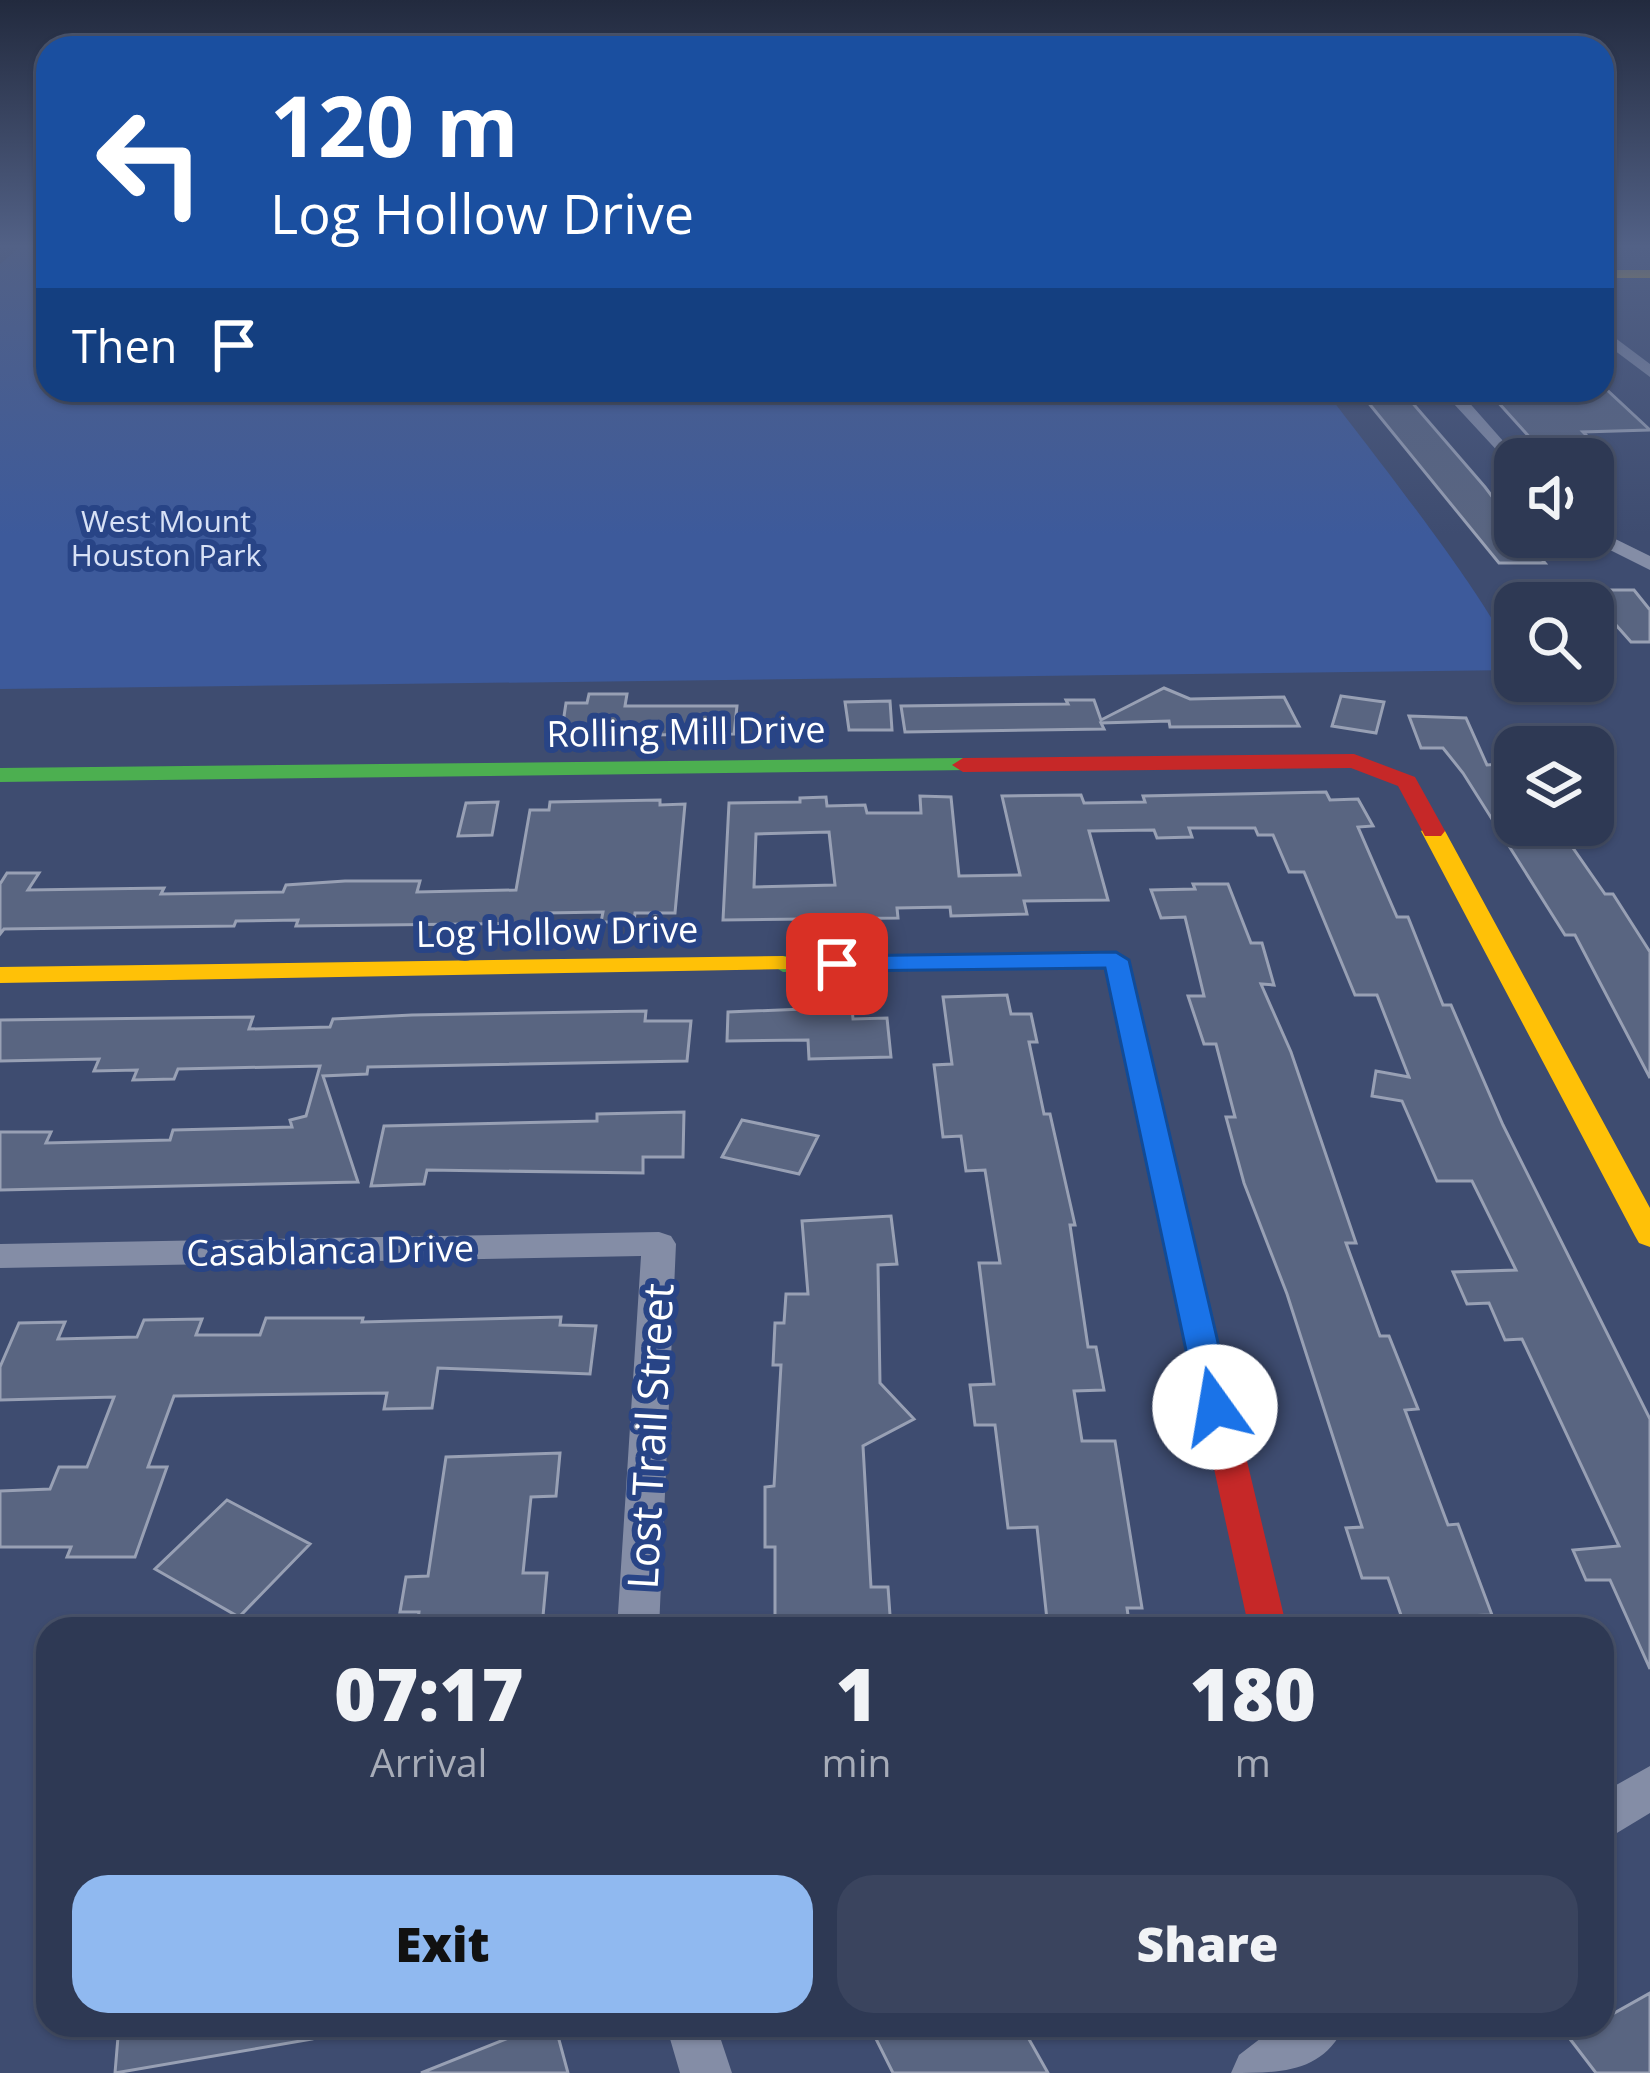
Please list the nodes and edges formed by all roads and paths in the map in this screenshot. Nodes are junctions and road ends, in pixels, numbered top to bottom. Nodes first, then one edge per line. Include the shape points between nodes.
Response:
1 (1614, 343) edge
2 (1650, 372) edge
3 (1460, 402) edge
4 (1494, 441) edge
5 (1614, 538) edge
6 (1650, 539) edge
7 (1614, 546) edge
8 (1650, 564) edge
9 (3, 780) edge
10 (0, 975) edge
11 (1650, 1236) edge
12 (659, 1244) joint
13 (0, 1256) edge
14 (639, 1617) edge
15 (1265, 1617) edge
16 (1650, 1786) edge
17 (1614, 1812) edge
18 (695, 2037) edge
19 (1304, 2037) edge
20 (706, 2073) edge
21 (1257, 2073) edge

1 - 2 street
3 - 4 street
5 - 6 street
7 - 8 street
9 - 11 street, Rolling Mill Drive via 1354,760 1406,782
10 - 15 street, Log Hollow Drive via 1116,960
12 - 13 street, Casablanca Drive
12 - 14 street, Lost Trail Street
16 - 17 street
18 - 20 street
19 - 21 street

